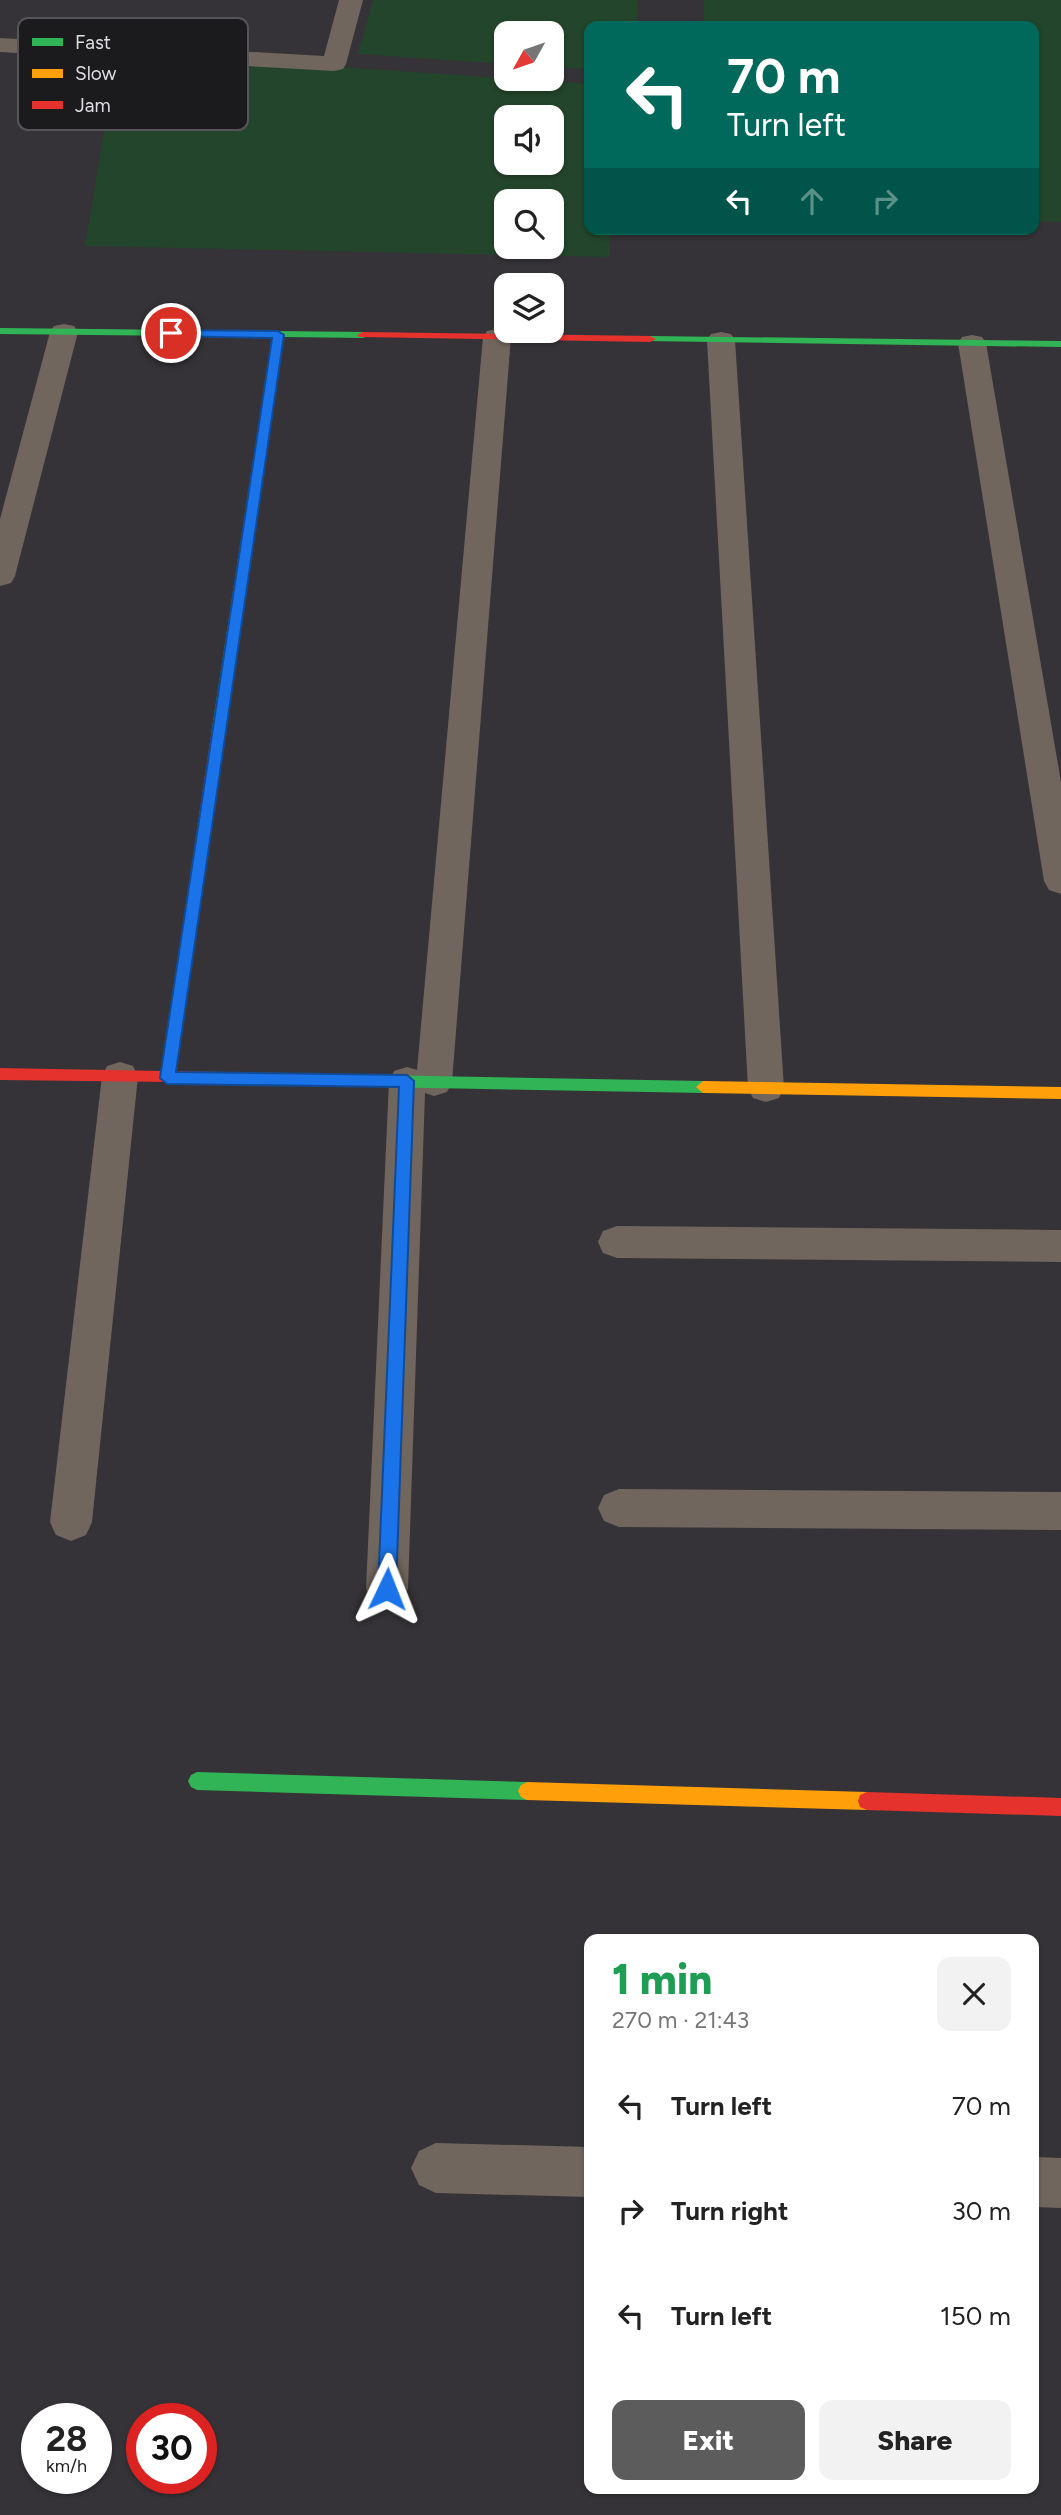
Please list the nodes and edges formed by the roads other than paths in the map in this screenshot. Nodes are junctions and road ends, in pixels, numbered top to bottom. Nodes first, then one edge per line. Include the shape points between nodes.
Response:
1 (351, 0) edge
2 (0, 45) edge
3 (18, 46) edge
4 (248, 59) edge
5 (0, 331) edge
6 (65, 332) junction
7 (278, 335) junction
8 (494, 337) edge
9 (564, 338) edge
10 (721, 340) junction
11 (495, 343) edge
12 (972, 343) junction
13 (1061, 344) edge
14 (0, 576) edge
15 (1061, 881) edge
16 (0, 1074) edge
17 (120, 1076) junction
18 (167, 1078) junction
19 (420, 1082) junction
20 (766, 1087) junction
21 (1061, 1093) edge
22 (617, 1242) dead end
23 (1061, 1246) edge
24 (619, 1508) dead end
25 (1061, 1511) edge
26 (71, 1522) dead end
27 (387, 1589) dead end
28 (197, 1781) dead end
29 (1061, 1807) edge
30 (436, 2168) dead end
31 (584, 2172) edge
32 (1039, 2182) edge
33 (1061, 2183) edge

1 - 4 street via 334,64
2 - 3 street
5 - 6 street
6 - 7 street
6 - 14 street
7 - 8 street
7 - 18 street
9 - 10 street
10 - 12 street
10 - 20 street
11 - 19 street
12 - 13 street
12 - 15 street
16 - 17 street
17 - 18 street
17 - 26 street
18 - 19 street
19 - 20 street
19 - 27 street
20 - 21 street
22 - 23 street
24 - 25 street
28 - 29 street
30 - 31 street
32 - 33 street

